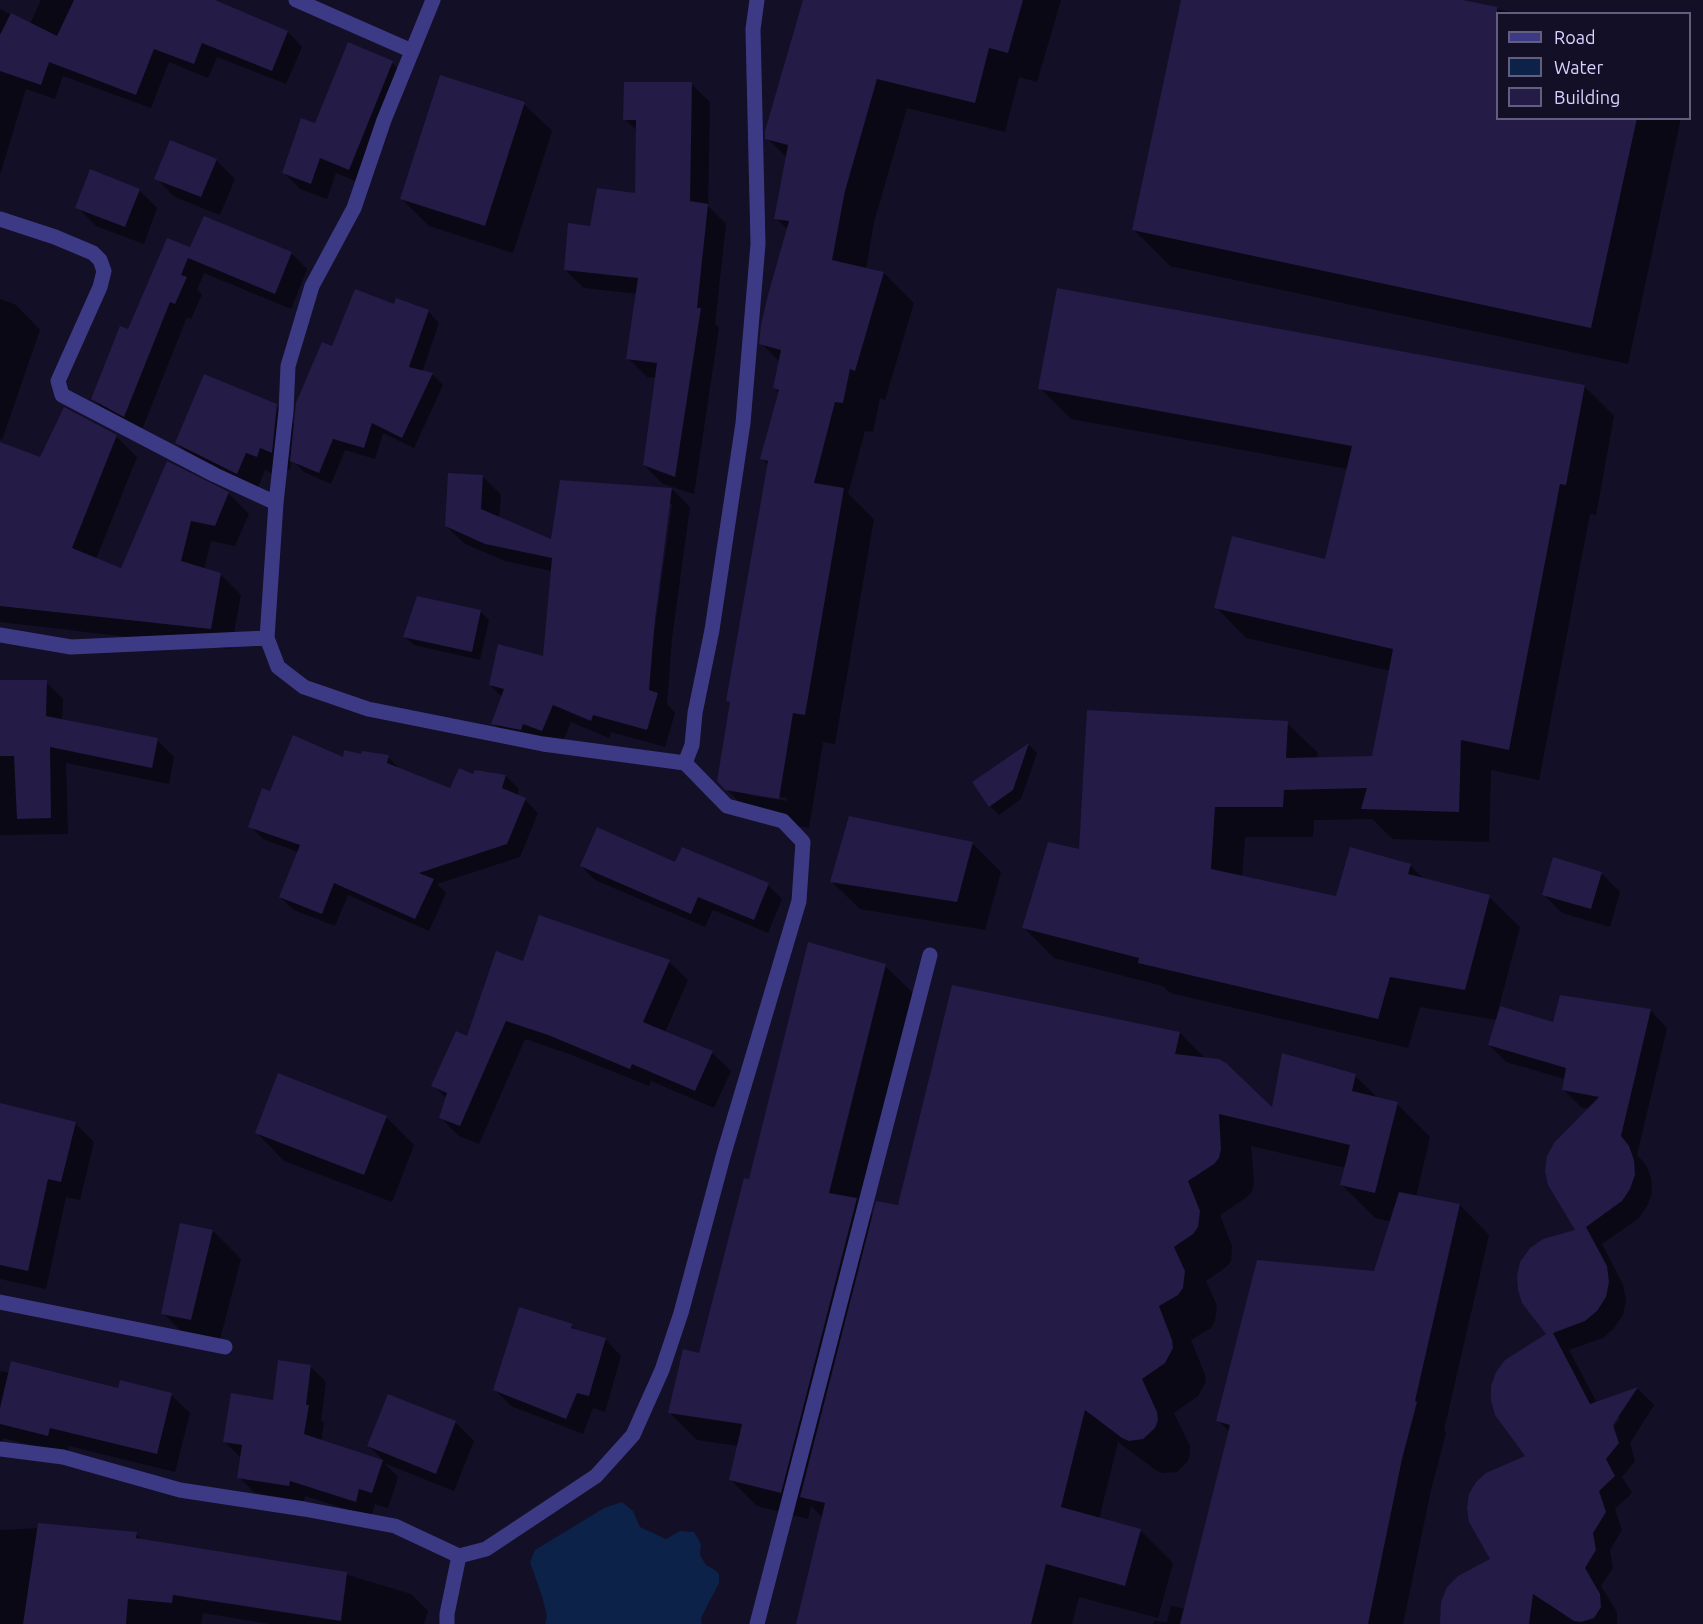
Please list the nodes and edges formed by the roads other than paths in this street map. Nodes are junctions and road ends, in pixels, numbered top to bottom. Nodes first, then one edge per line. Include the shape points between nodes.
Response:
1 (296, 0) edge
2 (433, 0) edge
3 (757, 0) edge
4 (412, 51) junction
5 (0, 219) edge
6 (276, 503) junction
7 (0, 635) edge
8 (267, 638) junction
9 (685, 763) junction
10 (930, 955) dead end
11 (0, 1302) edge
12 (225, 1347) dead end
13 (0, 1449) edge
14 (459, 1556) junction
15 (447, 1624) edge
16 (757, 1624) edge

1 - 4 street
2 - 4 street
3 - 9 street via 753,29 758,244 743,423 712,630 692,745
4 - 6 street via 354,208 312,286 288,366
5 - 6 street via 93,252 104,271 58,381 62,395
6 - 8 street
7 - 8 street via 70,647
8 - 9 street via 278,667 304,687 368,709 543,744
9 - 14 street via 727,806 783,821 803,842 796,912 681,1313 662,1370 633,1435 596,1476 486,1549
10 - 16 street
11 - 12 street
13 - 14 street via 63,1457 180,1490 395,1526
14 - 15 street

